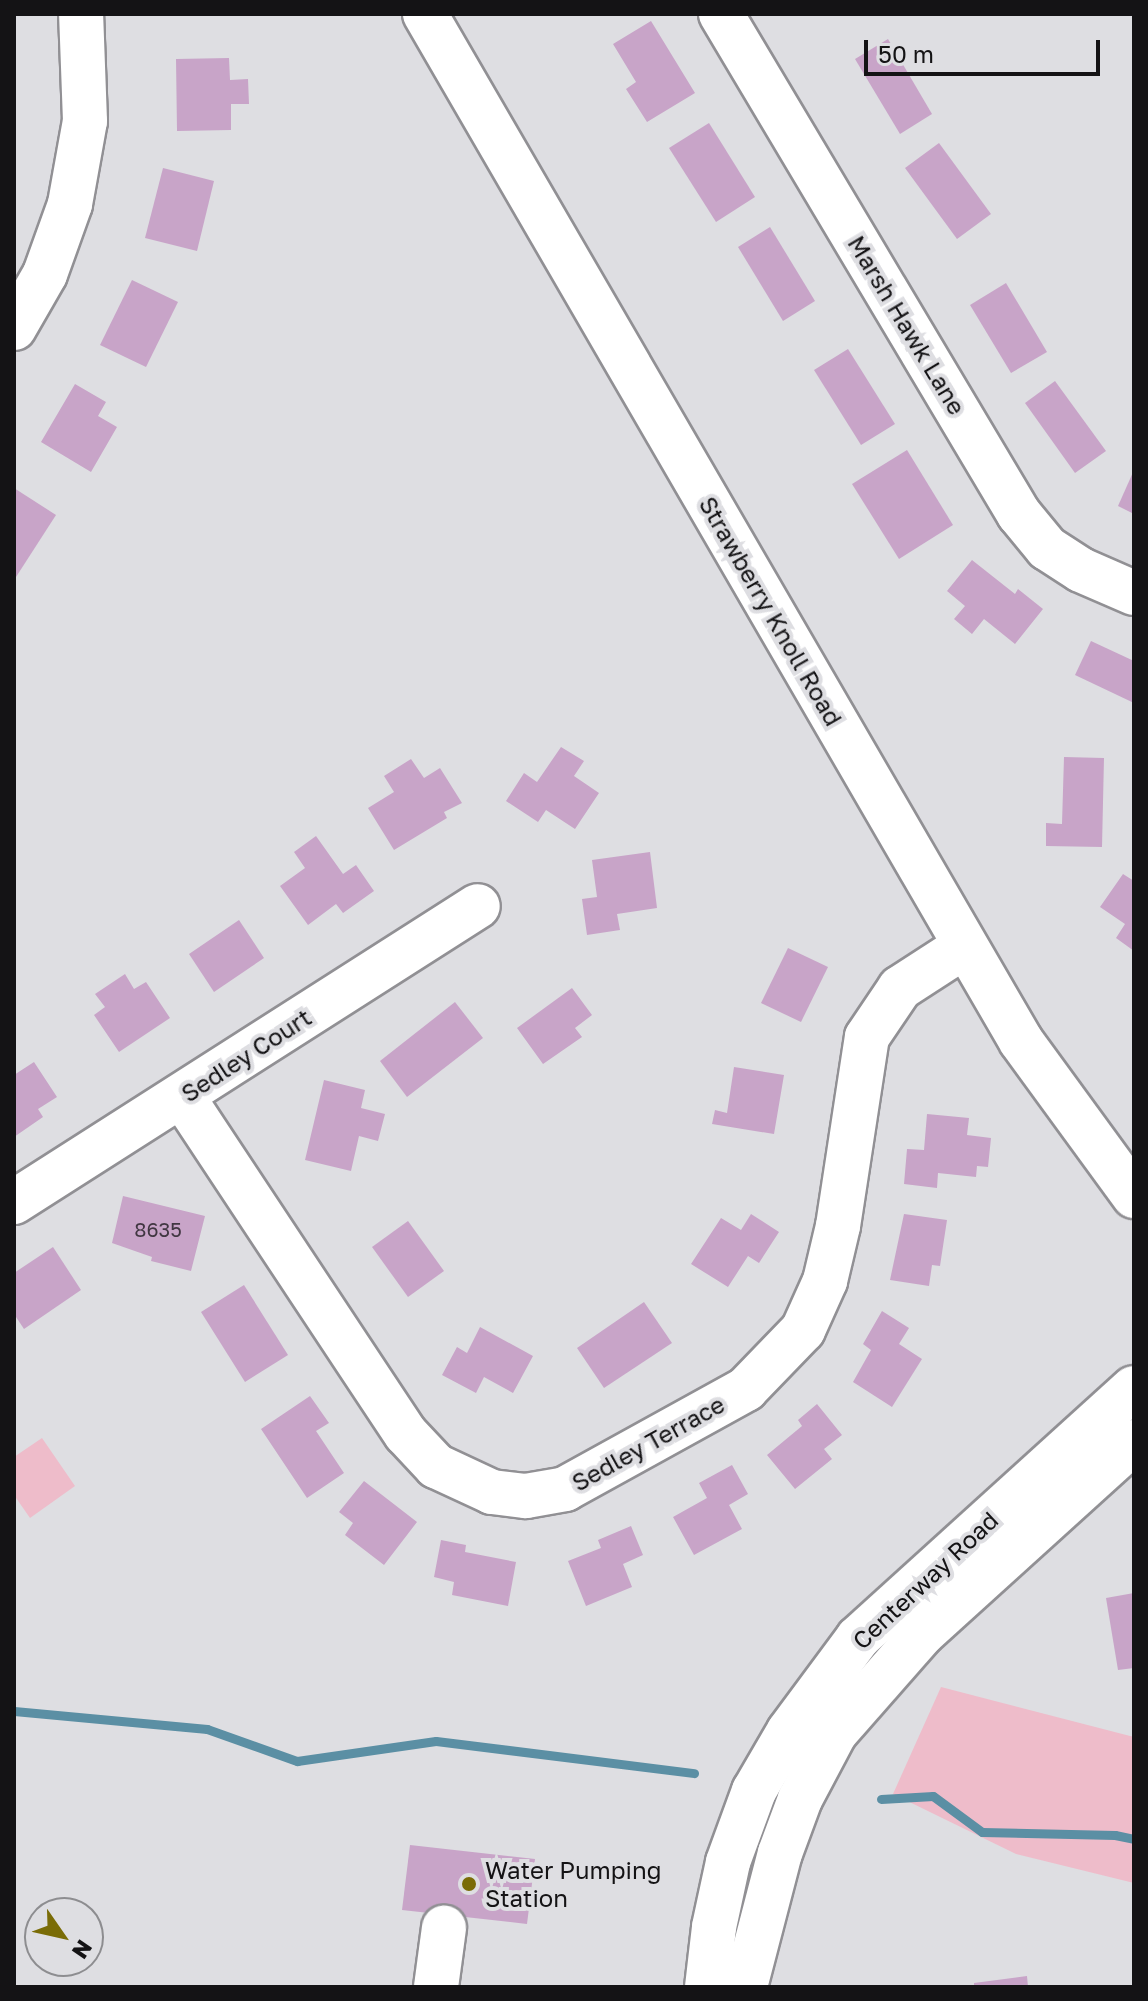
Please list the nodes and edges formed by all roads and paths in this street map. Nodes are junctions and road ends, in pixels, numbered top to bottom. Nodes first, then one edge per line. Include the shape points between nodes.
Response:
1 (81, 14) edge
2 (425, 14) edge
3 (721, 14) edge
4 (14, 328) edge
5 (1134, 593) edge
6 (478, 906) dead end
7 (965, 946) junction
8 (182, 1096) junction
9 (1134, 1196) edge
10 (14, 1202) edge
11 (1134, 1388) edge
12 (1134, 1442) edge
13 (444, 1928) dead end
14 (436, 1987) edge
15 (707, 1987) edge
16 (745, 1987) edge

1 - 4 street via 85,121 70,204 45,274
2 - 7 street, Strawberry Knoll Road
3 - 5 street, Marsh Hawk Lane via 1019,514 1047,548
6 - 8 street, Sedley Court
7 - 8 street, Sedley Terrace via 900,988 867,1037 838,1226 825,1281 803,1330 746,1389 565,1489 526,1496 492,1492 436,1466 406,1434
7 - 9 street, Strawberry Knoll Road via 1021,1041
8 - 10 street, Sedley Court
11 - 15 street, Centerway Road via 858,1638 789,1731 754,1791 728,1862
12 - 16 street, Centerway Road via 922,1634 835,1733 800,1799 780,1853
13 - 14 street

